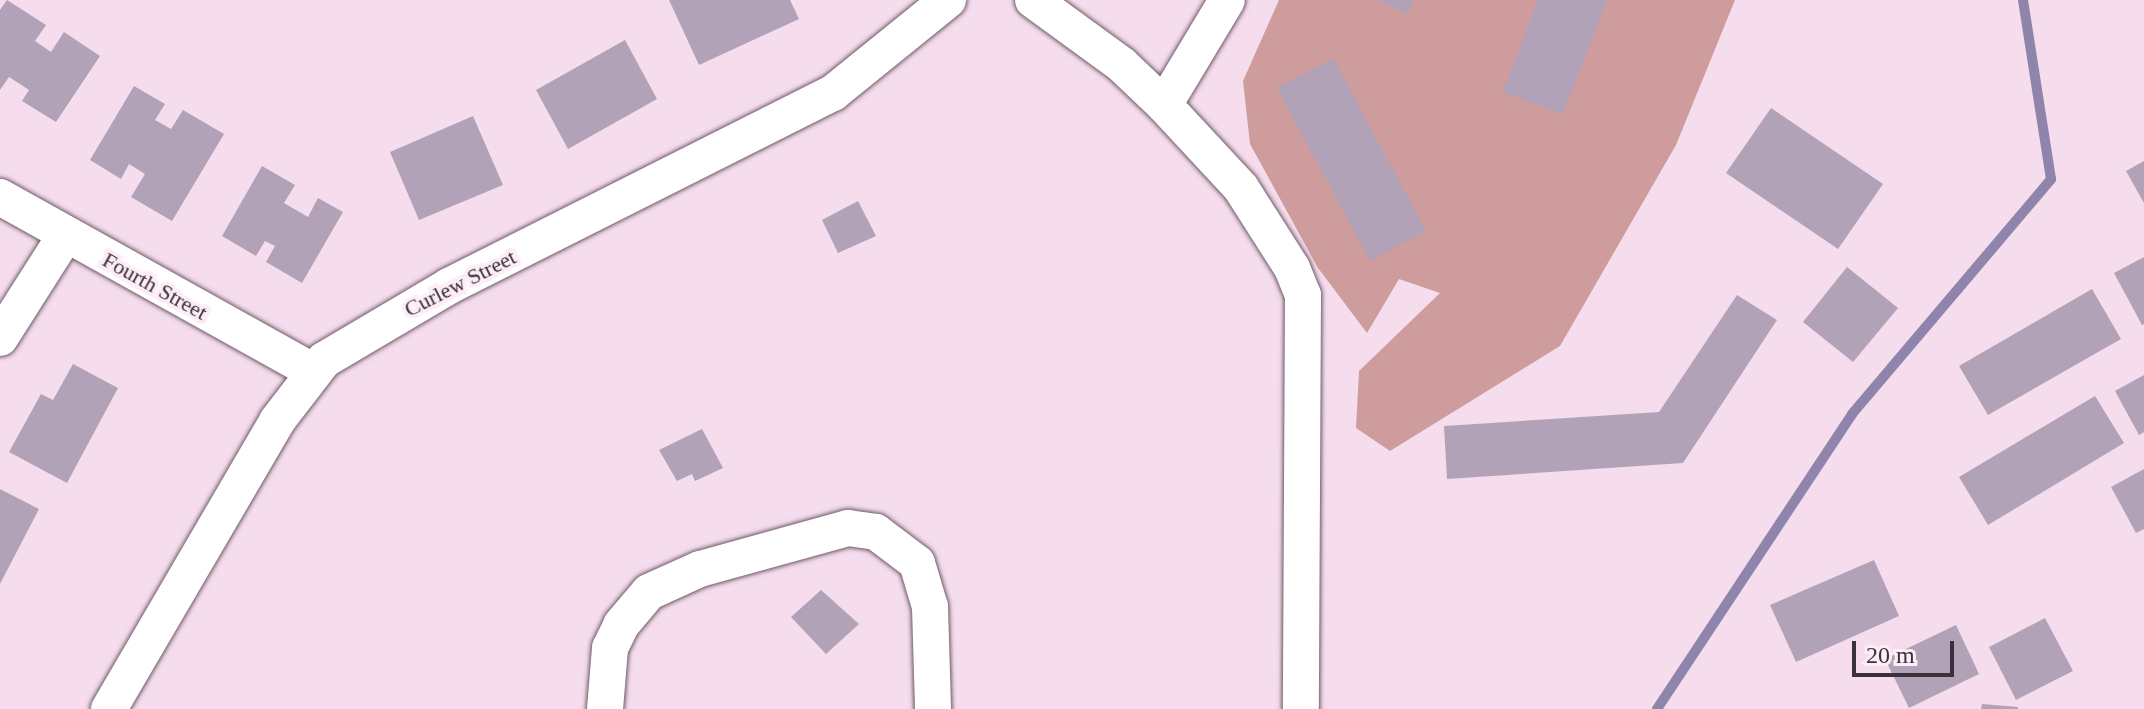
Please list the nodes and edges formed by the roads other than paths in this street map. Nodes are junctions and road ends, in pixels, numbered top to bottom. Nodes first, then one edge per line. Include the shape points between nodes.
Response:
1 (948, 0) edge
2 (1033, 0) edge
3 (1227, 0) edge
4 (1164, 105) junction
5 (0, 197) edge
6 (65, 236) junction
7 (0, 338) edge
8 (312, 371) junction
9 (109, 709) edge
10 (605, 709) edge
11 (933, 709) edge
12 (1301, 709) edge

1 - 8 street, Curlew Street via 833,93 449,286 349,343
2 - 4 street via 1122,65
3 - 4 street
4 - 12 street via 1241,188 1292,268 1303,295
5 - 6 street, Fourth Street
6 - 7 street
6 - 8 street, Fourth Street
8 - 9 street, Curlew Street via 277,421
10 - 11 street via 610,648 621,625 649,592 700,569 848,528 876,532 917,563 930,607

